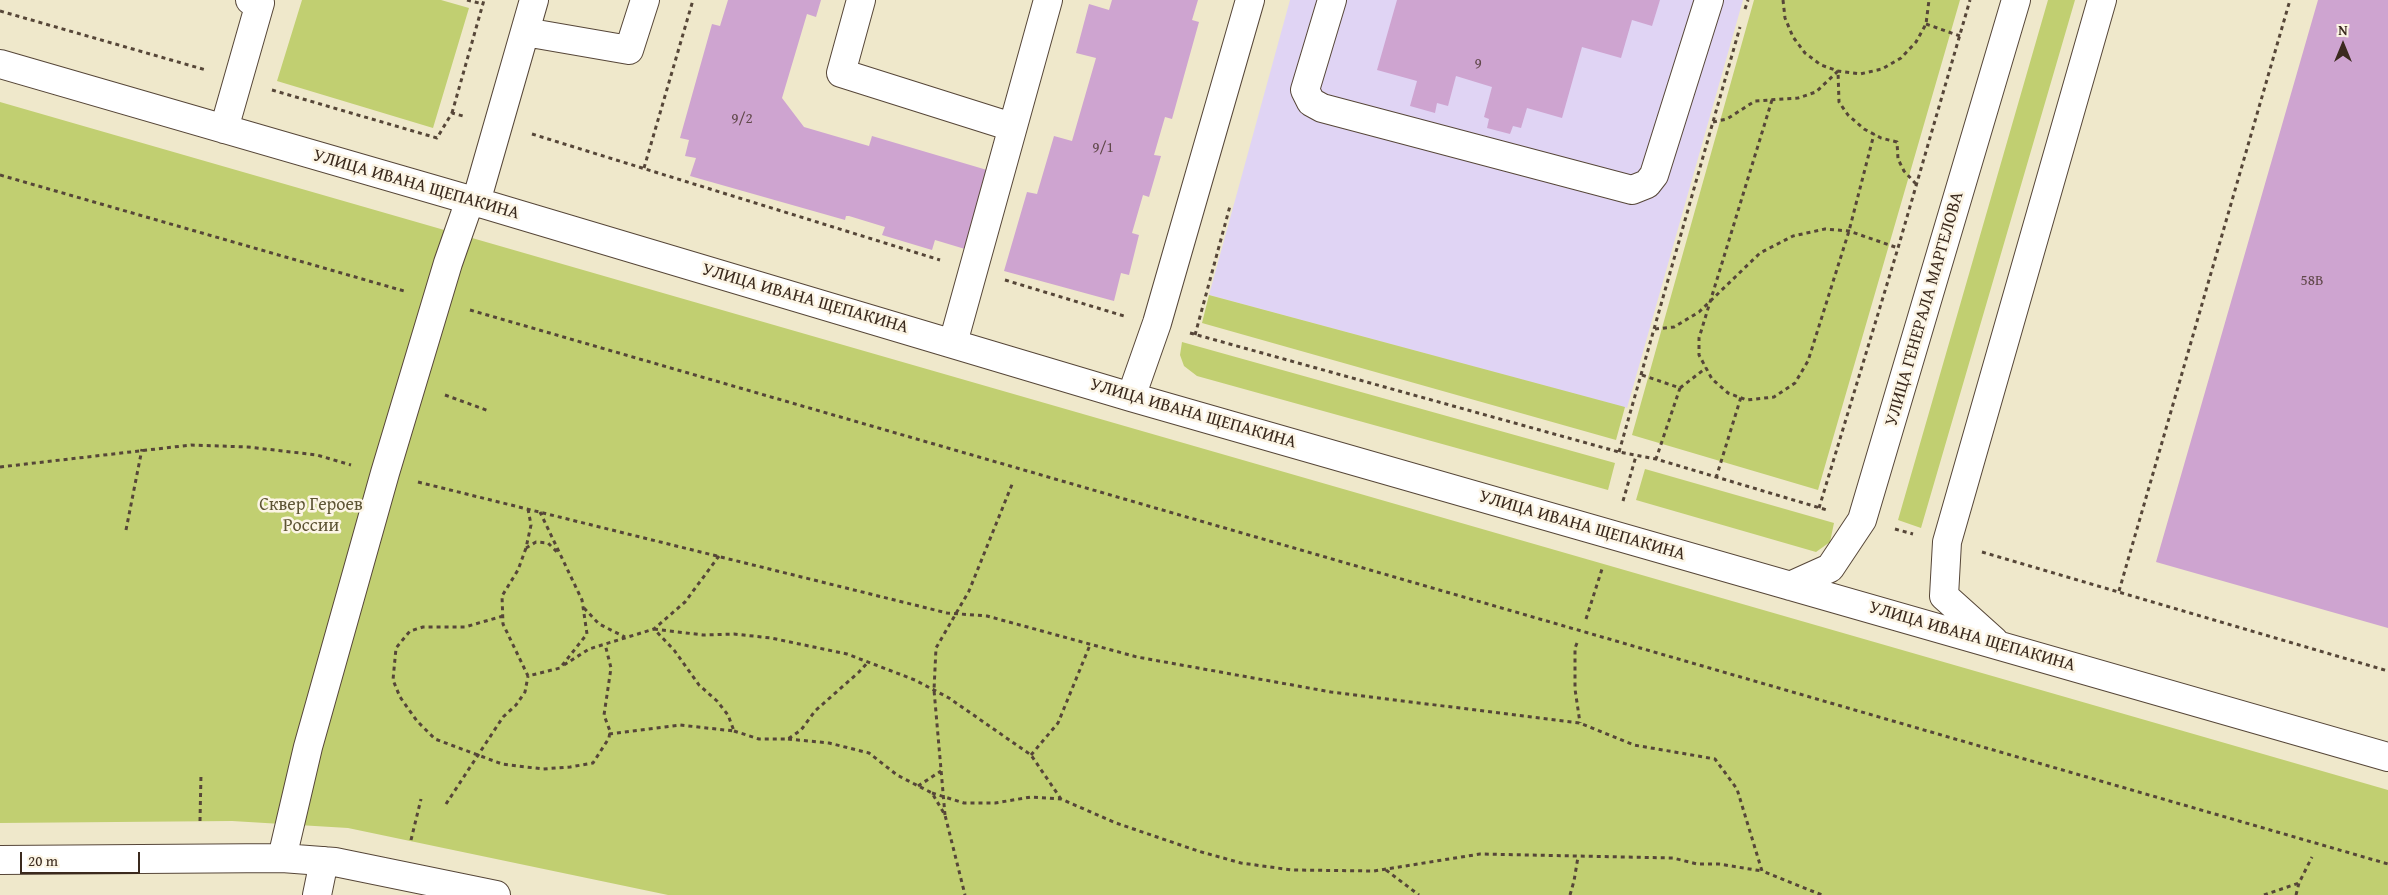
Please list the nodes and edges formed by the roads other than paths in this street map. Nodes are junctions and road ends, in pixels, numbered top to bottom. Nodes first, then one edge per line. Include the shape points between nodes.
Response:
1 (534, 0) edge
2 (645, 0) edge
3 (861, 0) edge
4 (1048, 0) edge
5 (1250, 0) edge
6 (1332, 0) edge
7 (1709, 0) edge
8 (2016, 0) edge
9 (2102, 0) edge
10 (257, 1) edge
11 (525, 32) junction
12 (0, 64) edge
13 (1012, 127) junction
14 (224, 129) junction
15 (473, 201) junction
16 (953, 343) junction
17 (1132, 397) junction
18 (1790, 586) junction
19 (1996, 644) junction
20 (2388, 757) edge
21 (282, 858) junction
22 (0, 860) edge
23 (324, 861) junction
24 (317, 895) edge
25 (496, 895) edge

1 - 11 street
2 - 11 street via 629,50
3 - 13 street via 841,73
4 - 13 street
5 - 17 street via 1157,323
6 - 7 street via 1305,90 1311,102 1322,108 1632,190 1647,184 1654,175
8 - 18 street, УЛИЦА ГЕНЕРАЛА МАРГЕЛОВА via 1862,520 1830,568
9 - 19 street via 1947,542 1944,596
10 - 14 street
11 - 15 street via 499,126
12 - 14 street, УЛИЦА ИВАНА ЩЕПАКИНА
13 - 16 street
14 - 15 street, УЛИЦА ИВАНА ЩЕПАКИНА
15 - 16 street, УЛИЦА ИВАНА ЩЕПАКИНА
15 - 21 street via 437,301 385,473 304,764
16 - 17 street, УЛИЦА ИВАНА ЩЕПАКИНА
17 - 18 street, УЛИЦА ИВАНА ЩЕПАКИНА
18 - 19 street, УЛИЦА ИВАНА ЩЕПАКИНА
19 - 20 street, УЛИЦА ИВАНА ЩЕПАКИНА
21 - 22 street
21 - 23 street
23 - 24 street
23 - 25 street

